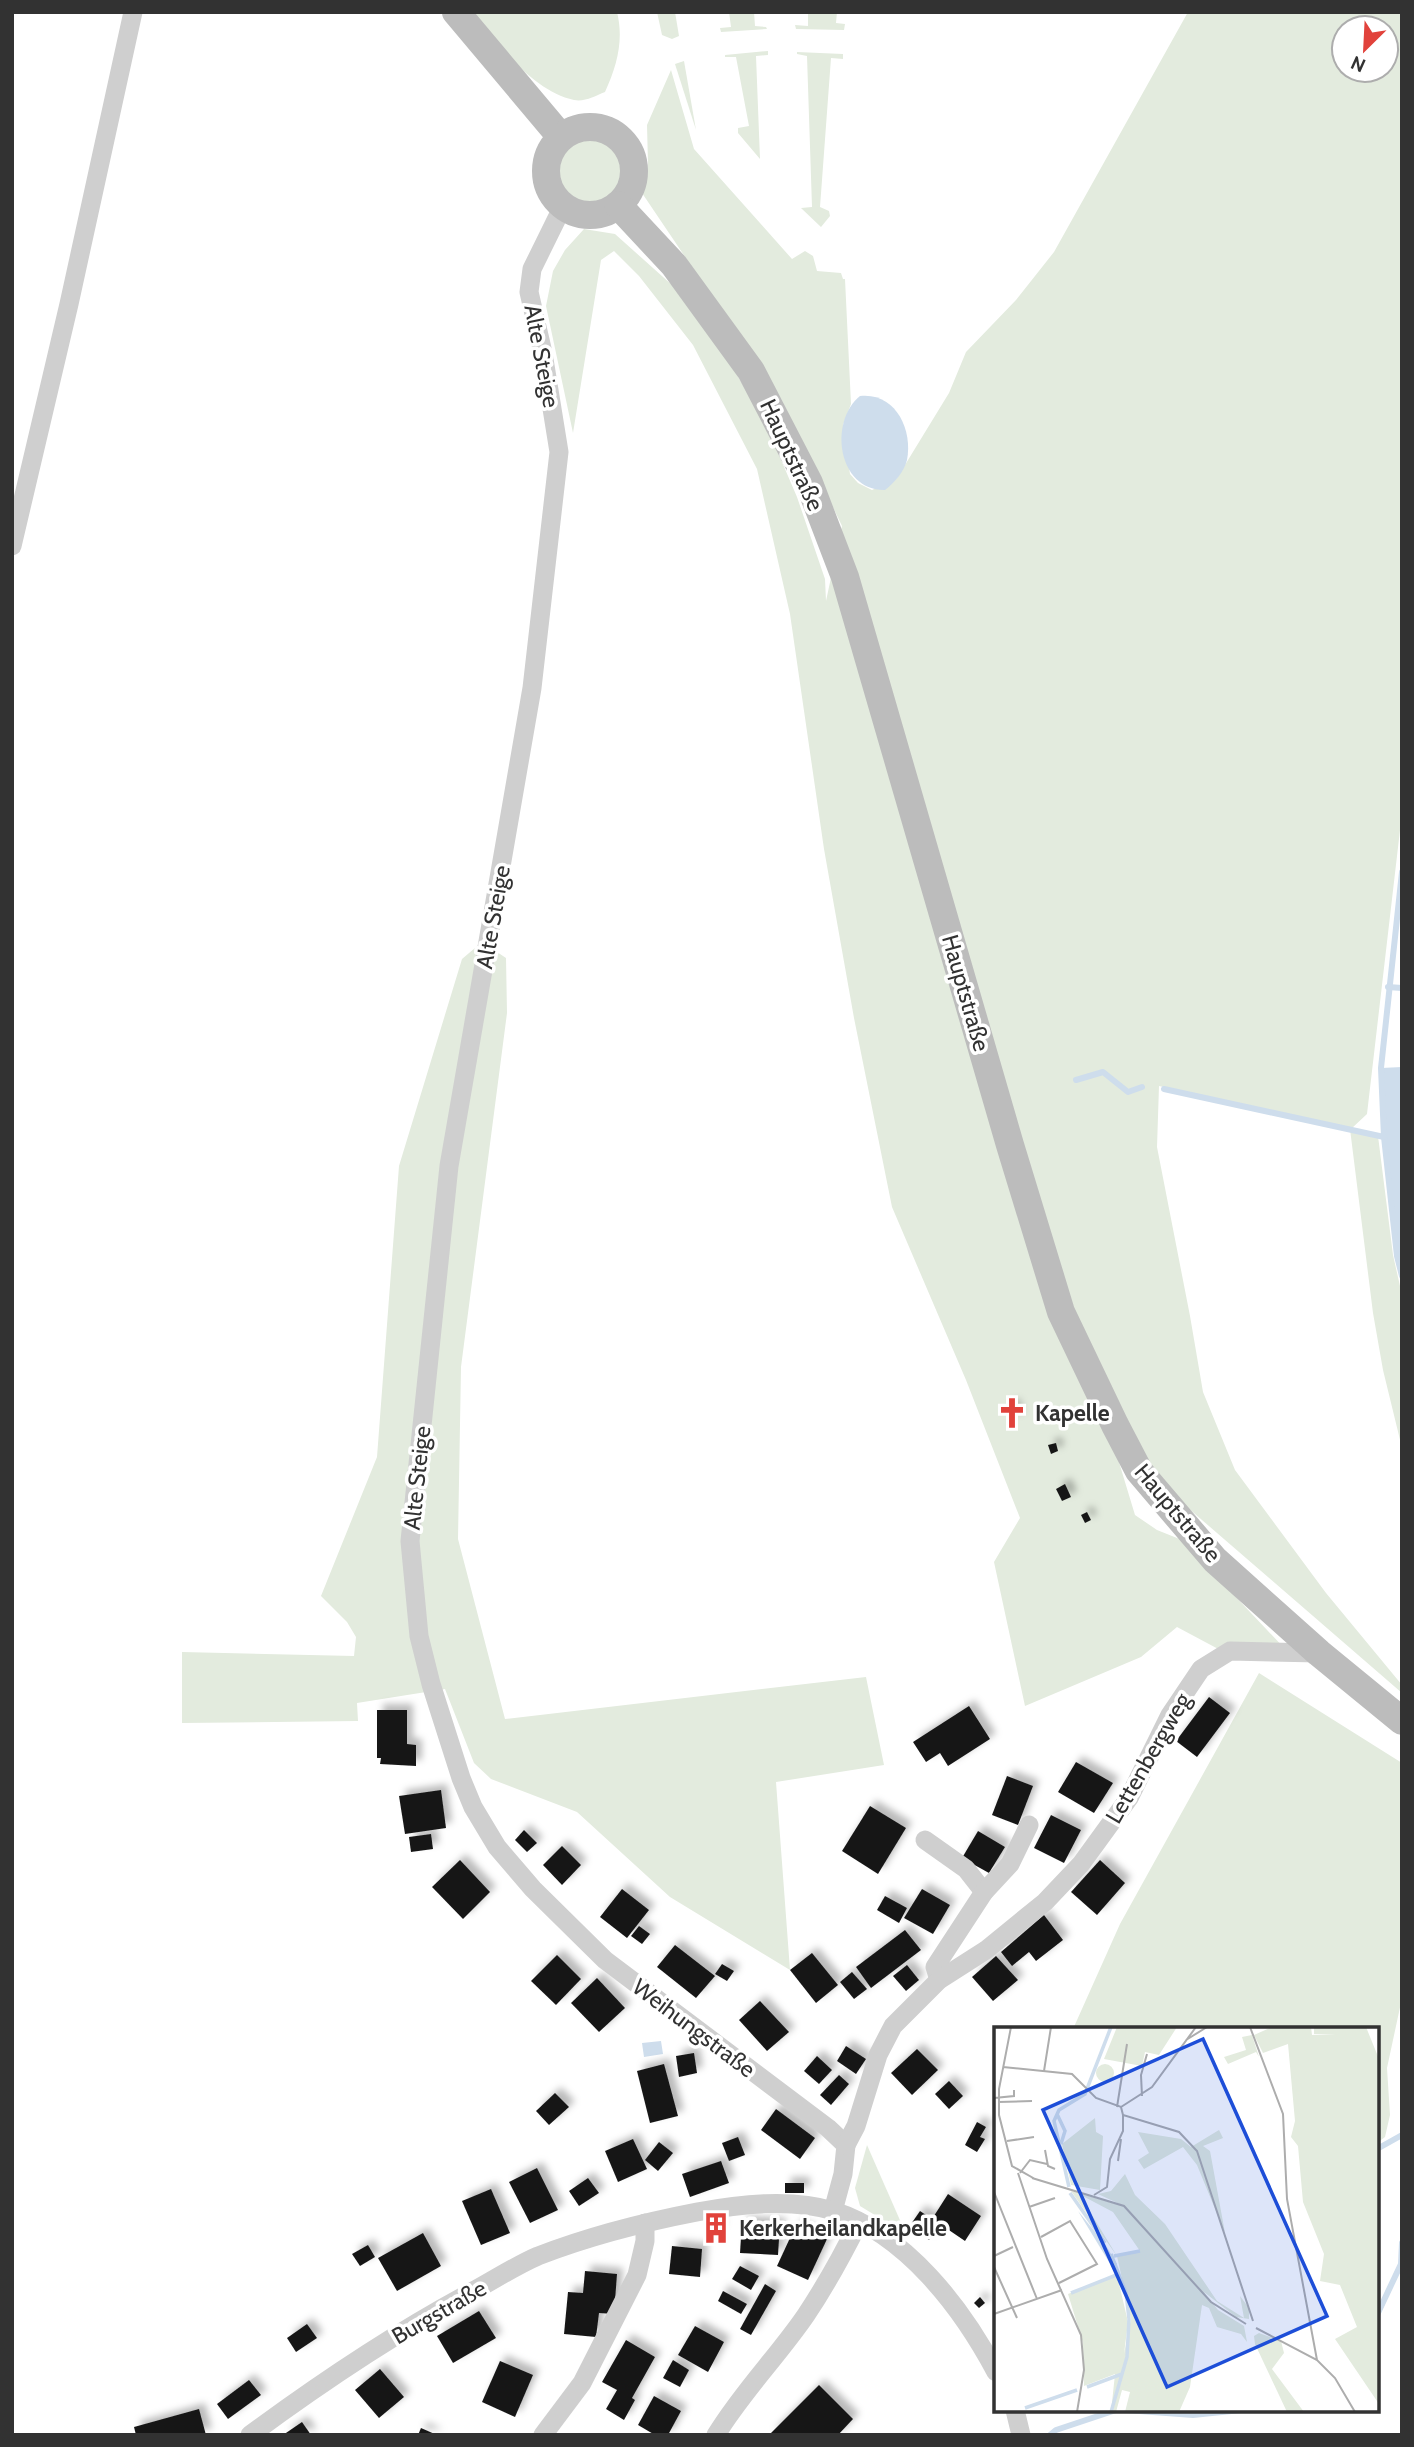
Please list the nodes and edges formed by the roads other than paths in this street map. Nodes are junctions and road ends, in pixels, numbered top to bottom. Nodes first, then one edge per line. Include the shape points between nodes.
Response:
1 (133, 12) edge
2 (456, 12) edge
3 (561, 137) junction
4 (618, 205) junction
5 (563, 206) junction
6 (12, 546) edge
7 (419, 1636) joint
8 (1319, 1653) junction
9 (1402, 1721) edge
10 (1029, 1825) dead end
11 (925, 1840) dead end
12 (984, 1892) junction
13 (939, 1980) junction
14 (846, 2145) junction
15 (833, 2211) junction
16 (859, 2222) junction
17 (645, 2223) junction
18 (994, 2369) edge
19 (1015, 2412) edge
20 (250, 2435) edge
21 (543, 2435) edge
22 (716, 2435) edge
23 (1021, 2435) edge

1 - 6 street
2 - 3 main road
3 - 4 main road via 585,126 603,128 623,141 632,156 634,178
3 - 5 main road via 550,150 546,180
4 - 5 main road via 592,215
4 - 8 main road, Hauptstraße via 674,265 751,371 809,483 845,576 1061,1312 1115,1425 1139,1471 1199,1545
5 - 7 street, Alte Steige via 532,269 529,292 559,452 530,697 449,1166 410,1541
7 - 14 street, Weihungstraße via 461,1778 497,1847 605,1960
8 - 9 main road, Hauptstraße
8 - 13 street, Lettenbergweg via 1230,1651 1201,1669 1170,1715 1129,1798 1081,1864 1045,1902 986,1950
10 - 12 street via 1010,1864
11 - 12 street via 966,1869
12 - 13 street via 935,1967
13 - 14 street, Lettenbergweg via 893,2026
14 - 15 street
15 - 16 street
15 - 17 street, Burgstraße via 769,2204
16 - 18 street via 925,2271 955,2307
16 - 22 street via 805,2316 732,2407
17 - 20 street, Burgstraße via 538,2257 417,2321
17 - 21 street via 637,2275 582,2383
19 - 23 street

